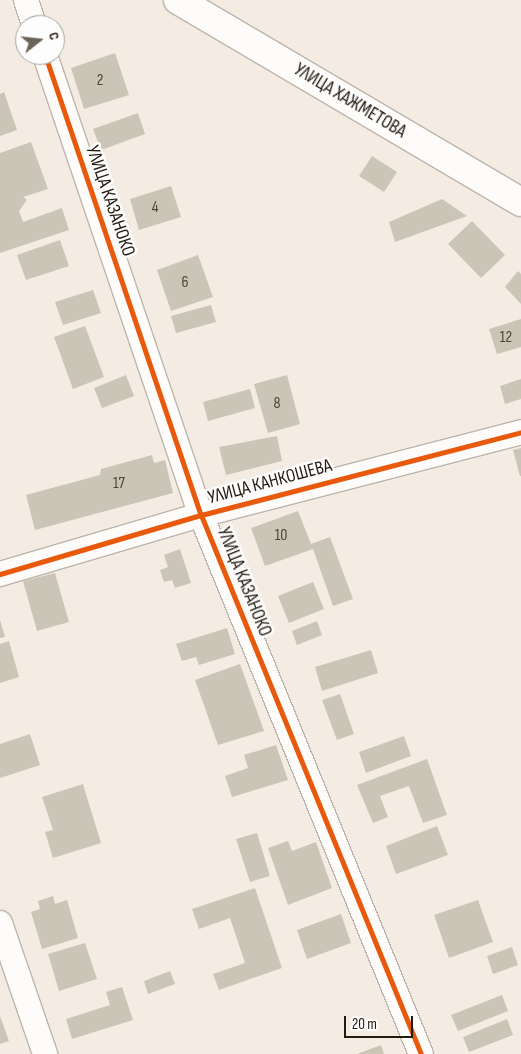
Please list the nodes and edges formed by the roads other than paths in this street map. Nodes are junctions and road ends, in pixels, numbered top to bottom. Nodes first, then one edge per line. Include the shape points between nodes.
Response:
1 (26, 0) edge
2 (178, 0) edge
3 (31, 15) edge
4 (48, 65) edge
5 (521, 202) edge
6 (521, 432) edge
7 (201, 515) junction
8 (0, 574) edge
9 (0, 923) edge
10 (45, 1054) edge
11 (421, 1054) edge

1 - 3 street
2 - 5 street, УЛИЦА ХАЖМЕТОВА
4 - 7 street, УЛИЦА КАЗАНОКО
6 - 7 street, УЛИЦА КАНКОШЕВА
7 - 8 street, УЛИЦА КАНКОШЕВА
7 - 11 street, УЛИЦА КАЗАНОКО
9 - 10 street

